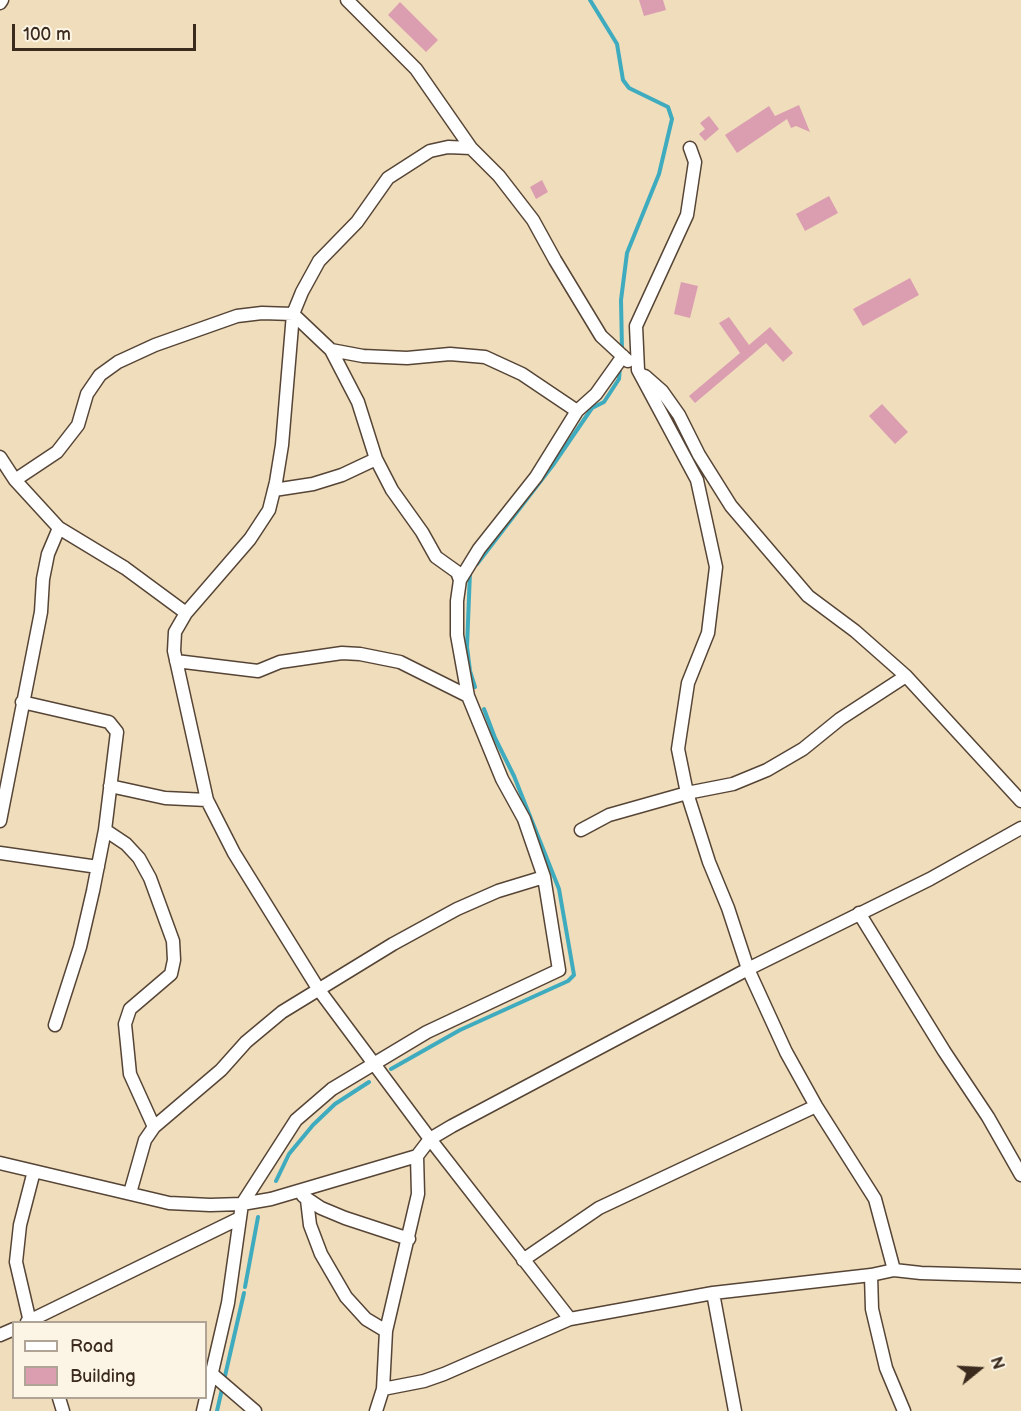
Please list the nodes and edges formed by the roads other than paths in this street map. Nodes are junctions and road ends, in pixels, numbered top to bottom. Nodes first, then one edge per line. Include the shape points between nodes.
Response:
1 (347, 0) edge
2 (471, 148) junction
3 (690, 148) dead end
4 (294, 314) junction
5 (331, 350) junction
6 (623, 356) junction
7 (638, 370) junction
8 (577, 411) junction
9 (0, 457) edge
10 (376, 459) junction
11 (15, 480) junction
12 (274, 490) junction
13 (59, 528) junction
14 (460, 579) junction
15 (186, 613) junction
16 (176, 661) junction
17 (906, 676) junction
18 (468, 696) junction
19 (22, 702) junction
20 (110, 786) junction
21 (687, 793) junction
22 (207, 800) junction
23 (1021, 801) edge
24 (0, 821) edge
25 (1021, 828) edge
26 (105, 830) junction
27 (581, 830) dead end
28 (0, 853) edge
29 (98, 867) junction
30 (544, 877) junction
31 (860, 913) junction
32 (748, 969) junction
33 (319, 990) junction
34 (55, 1025) dead end
35 (374, 1064) junction
36 (816, 1106) junction
37 (154, 1127) junction
38 (430, 1139) junction
39 (417, 1156) junction
40 (0, 1163) edge
41 (34, 1171) junction
42 (1021, 1175) edge
43 (130, 1193) junction
44 (302, 1196) junction
45 (242, 1204) junction
46 (240, 1218) junction
47 (409, 1239) junction
48 (523, 1260) junction
49 (894, 1270) junction
50 (871, 1275) junction
51 (1021, 1276) edge
52 (713, 1293) junction
53 (570, 1319) junction
54 (29, 1321) edge
55 (31, 1321) edge
56 (386, 1331) junction
57 (212, 1374) junction
58 (383, 1389) junction
59 (207, 1397) edge
60 (255, 1411) edge
61 (376, 1411) edge
62 (735, 1411) edge
63 (904, 1411) edge

1 - 2 street via 416,69
2 - 4 street via 430,151 388,178 357,222 319,261
2 - 6 street via 533,220 602,336
3 - 7 street via 695,162 687,215 636,326
4 - 5 street
4 - 11 street via 237,316 118,362 100,375 87,394 78,425 57,452
4 - 12 street
5 - 8 street via 406,358 450,354 485,357 522,374
5 - 10 street via 358,402
6 - 7 street
6 - 8 street via 596,394
7 - 17 street via 662,391 731,506 792,578 808,596 855,630
7 - 21 street via 697,480 716,567 708,633 688,683 678,749
8 - 14 street via 536,477
9 - 11 street
10 - 12 street via 342,475
10 - 14 street via 436,557 457,572
11 - 13 street
12 - 15 street via 269,510 250,539
13 - 15 street via 125,568
13 - 19 street via 48,554 41,612
14 - 18 street via 457,635
15 - 16 street via 175,632
16 - 18 street via 258,671 280,662 360,654 400,662
16 - 22 street
17 - 21 street via 767,770 733,784
17 - 23 street
18 - 30 street via 502,779 524,819
19 - 20 street via 109,722 117,732
19 - 24 street
20 - 22 street via 165,798
20 - 26 street
21 - 27 street via 609,815
21 - 32 street
22 - 33 street via 234,853
25 - 31 street
26 - 29 street
26 - 37 street via 139,858 173,942 171,974 130,1009 125,1024 130,1074
28 - 29 street
29 - 34 street via 80,947
30 - 33 street via 457,909
30 - 35 street via 560,970 427,1032
31 - 32 street
31 - 42 street
32 - 36 street
32 - 38 street
33 - 35 street
33 - 37 street via 282,1012
35 - 38 street
35 - 45 street via 332,1089 296,1120
36 - 48 street via 598,1208
36 - 49 street via 875,1199
37 - 43 street via 145,1140
38 - 39 street
38 - 48 street
39 - 44 street
39 - 47 street via 418,1194
40 - 41 street
41 - 43 street
41 - 54 street via 20,1225 16,1262
43 - 45 street via 170,1203
44 - 45 street
44 - 47 street via 345,1218
44 - 56 street via 321,1254 346,1298 366,1319
45 - 46 street
46 - 55 street
46 - 57 street via 228,1303
47 - 56 street
48 - 53 street
49 - 50 street
49 - 51 street
50 - 52 street
50 - 63 street via 872,1309 886,1368
52 - 53 street
52 - 62 street
53 - 58 street via 444,1374
56 - 58 street
57 - 59 street
57 - 60 street
58 - 61 street

